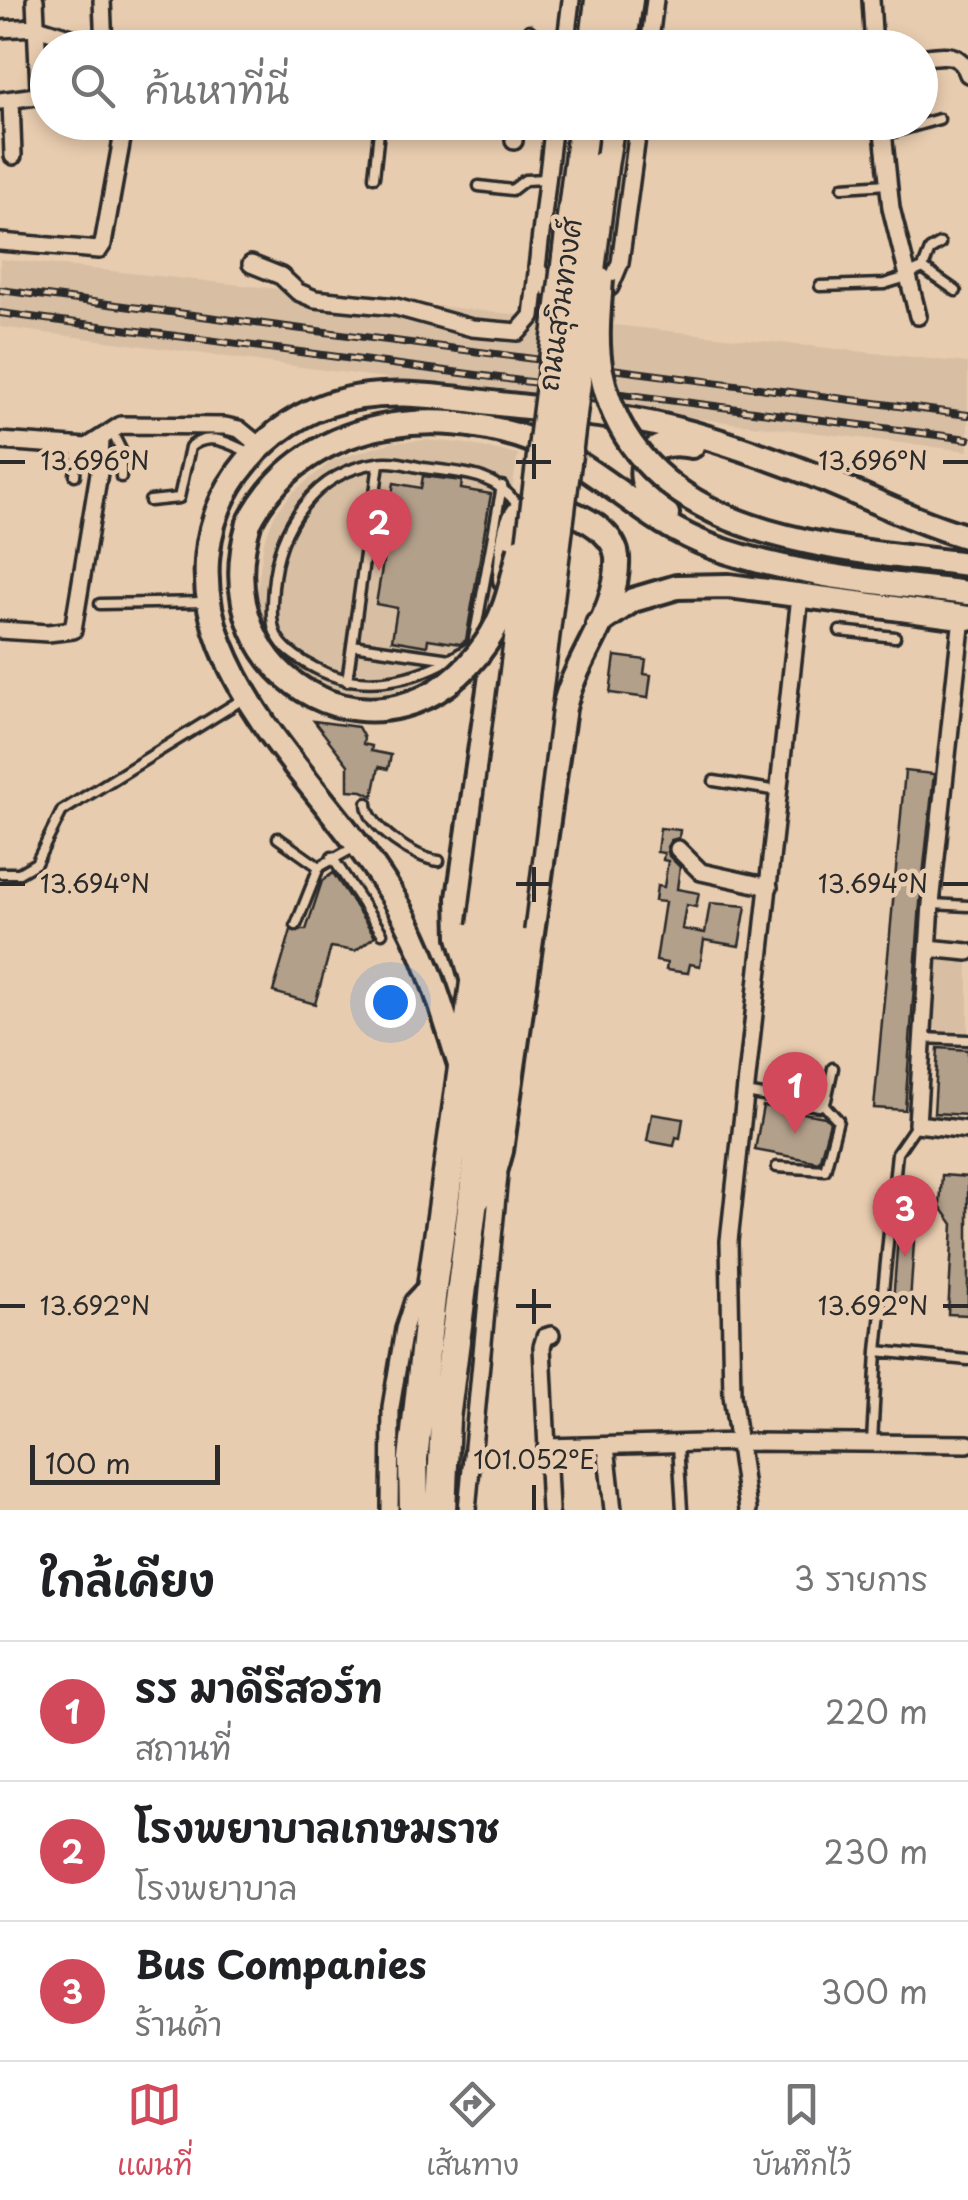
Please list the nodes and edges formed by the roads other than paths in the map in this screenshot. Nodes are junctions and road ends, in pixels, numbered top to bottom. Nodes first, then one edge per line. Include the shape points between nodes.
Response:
1 (36, 0) edge
2 (102, 0) edge
3 (572, 0) edge
4 (600, 0) edge
5 (628, 0) edge
6 (655, 0) edge
7 (871, 0) edge
8 (37, 27) junction
9 (0, 28) edge
10 (37, 30) edge
11 (46, 30) edge
12 (103, 30) edge
13 (568, 30) edge
14 (596, 30) edge
15 (624, 30) edge
16 (651, 30) edge
17 (873, 30) edge
18 (938, 55) edge
19 (968, 74) edge
20 (6, 100) edge
21 (122, 140) edge
22 (378, 140) edge
23 (551, 140) edge
24 (581, 140) edge
25 (607, 140) edge
26 (637, 140) edge
27 (883, 140) edge
28 (13, 156) dead end
29 (603, 166) junction
30 (374, 177) dead end
31 (546, 179) junction
32 (887, 184) junction
33 (479, 186) dead end
34 (844, 187) dead end
35 (0, 242) edge
36 (940, 244) dead end
37 (251, 264) dead end
38 (538, 268) junction
39 (923, 268) junction
40 (907, 276) junction
41 (820, 286) dead end
42 (956, 291) dead end
43 (918, 316) dead end
44 (106, 436) junction
45 (0, 440) edge
46 (78, 448) junction
47 (256, 450) junction
48 (379, 462) junction
49 (793, 467) junction
50 (75, 475) dead end
51 (121, 477) dead end
52 (502, 486) junction
53 (528, 499) junction
54 (150, 500) dead end
55 (374, 500) dead end
56 (368, 533) dead end
57 (968, 538) edge
58 (708, 545) junction
59 (968, 564) edge
60 (968, 593) edge
61 (800, 596) junction
62 (211, 602) junction
63 (100, 604) dead end
64 (882, 607) junction
65 (965, 617) edge
66 (598, 624) junction
67 (0, 630) edge
68 (840, 631) dead end
69 (878, 635) junction
70 (895, 636) dead end
71 (352, 645) junction
72 (450, 659) junction
73 (346, 681) junction
74 (246, 696) junction
75 (714, 782) dead end
76 (780, 791) junction
77 (368, 804) dead end
78 (278, 838) dead end
79 (357, 846) junction
80 (678, 848) dead end
81 (332, 856) junction
82 (450, 864) junction
83 (319, 867) junction
84 (0, 873) edge
85 (769, 887) junction
86 (931, 904) junction
87 (968, 906) edge
88 (296, 924) dead end
89 (495, 927) junction
90 (382, 933) dead end
91 (928, 948) junction
92 (968, 952) edge
93 (474, 982) junction
94 (921, 1038) junction
95 (968, 1040) edge
96 (833, 1068) dead end
97 (462, 1072) junction
98 (746, 1093) junction
99 (823, 1104) junction
100 (916, 1124) junction
101 (968, 1130) edge
102 (500, 1151) junction
103 (777, 1166) dead end
104 (473, 1207) junction
105 (433, 1280) junction
106 (551, 1336) dead end
107 (877, 1351) junction
108 (968, 1360) edge
109 (740, 1442) junction
110 (872, 1442) junction
111 (678, 1444) junction
112 (968, 1444) edge
113 (606, 1446) junction
114 (546, 1447) junction
115 (390, 1510) edge
116 (414, 1510) edge
117 (441, 1510) edge
118 (467, 1510) edge
119 (550, 1510) edge
120 (613, 1510) edge
121 (682, 1510) edge
122 (748, 1510) edge

1 - 8 street
2 - 12 street
3 - 13 street
4 - 14 highway
5 - 15 highway
6 - 16 street
7 - 17 street
8 - 9 street
8 - 10 street
8 - 11 street
18 - 19 street via 957,57
20 - 28 street
21 - 35 street via 99,250
22 - 30 lane
23 - 31 street
24 - 53 highway, ถนนสุวินทวงศ์, bridge
25 - 29 highway
26 - 38 street via 620,263 610,287 589,300 562,298
27 - 32 street
29 - 59 main road, bridge via 601,372 622,426 651,467 692,499 749,528 830,547
29 - 89 highway, bridge
31 - 33 lane via 525,180 512,190
31 - 38 street
32 - 34 lane
32 - 40 street
36 - 39 lane
37 - 38 street via 315,298 396,306 503,333 518,332 532,316
39 - 40 lane
39 - 42 lane
40 - 41 lane via 884,284
40 - 43 street
44 - 46 street
44 - 47 street via 122,426 225,426 239,429
44 - 51 lane via 121,450
44 - 67 street via 73,630
45 - 46 street
46 - 50 lane
47 - 49 main road via 289,423 327,405 425,395 637,421
47 - 54 lane via 212,438 195,442 179,498
47 - 62 main road via 223,495 209,533
48 - 52 lane
48 - 55 lane
48 - 73 lane via 334,476 314,492 292,520 274,571 279,642
49 - 57 main road
49 - 58 main road via 680,443 650,453 641,472 646,492
52 - 53 lane
52 - 72 lane via 473,645
53 - 58 main road, bridge via 502,615 464,670 433,694 366,710 294,684 261,650 244,613 240,563 249,523 272,486 302,460 362,431 456,422 490,426 563,455 652,518
53 - 66 main road via 587,517 615,544 616,575
53 - 82 main road via 510,538
53 - 89 highway, ถนนสุวินทวงศ์, bridge
56 - 71 lane
58 - 60 main road via 788,568
61 - 64 main road
61 - 66 main road via 677,587 633,600
61 - 76 street
62 - 63 lane
62 - 74 main road via 221,644
64 - 65 main road
64 - 69 lane
65 - 86 street
66 - 102 main road via 564,708
68 - 69 lane
69 - 70 lane
71 - 72 lane
71 - 73 lane
72 - 73 lane via 385,682
74 - 79 main road
74 - 84 lane via 62,811 36,863 19,874
75 - 76 lane
76 - 85 street
77 - 82 lane via 376,825 420,856
78 - 83 lane
79 - 81 lane
79 - 97 main road via 422,953
80 - 85 street via 702,872
81 - 83 lane
81 - 90 lane
82 - 93 main road
83 - 88 lane
85 - 98 street
86 - 87 lane
86 - 91 street
89 - 93 highway
89 - 104 highway
91 - 92 street
91 - 94 street
93 - 97 highway
94 - 95 lane
94 - 100 street
96 - 99 lane
97 - 105 highway
98 - 99 lane
98 - 109 street via 729,1241 732,1395
99 - 103 lane via 838,1120 826,1170
100 - 101 street
100 - 107 lane via 897,1153
102 - 104 main road via 493,1179
102 - 118 street
104 - 117 highway via 445,1419
105 - 115 street via 413,1301 404,1328 390,1407
105 - 116 highway via 413,1459
106 - 114 street via 542,1347
107 - 108 lane
107 - 110 lane
109 - 110 street
109 - 111 street
109 - 122 street
110 - 112 street
111 - 113 street
111 - 121 lane
113 - 114 street
113 - 120 street
114 - 119 street

